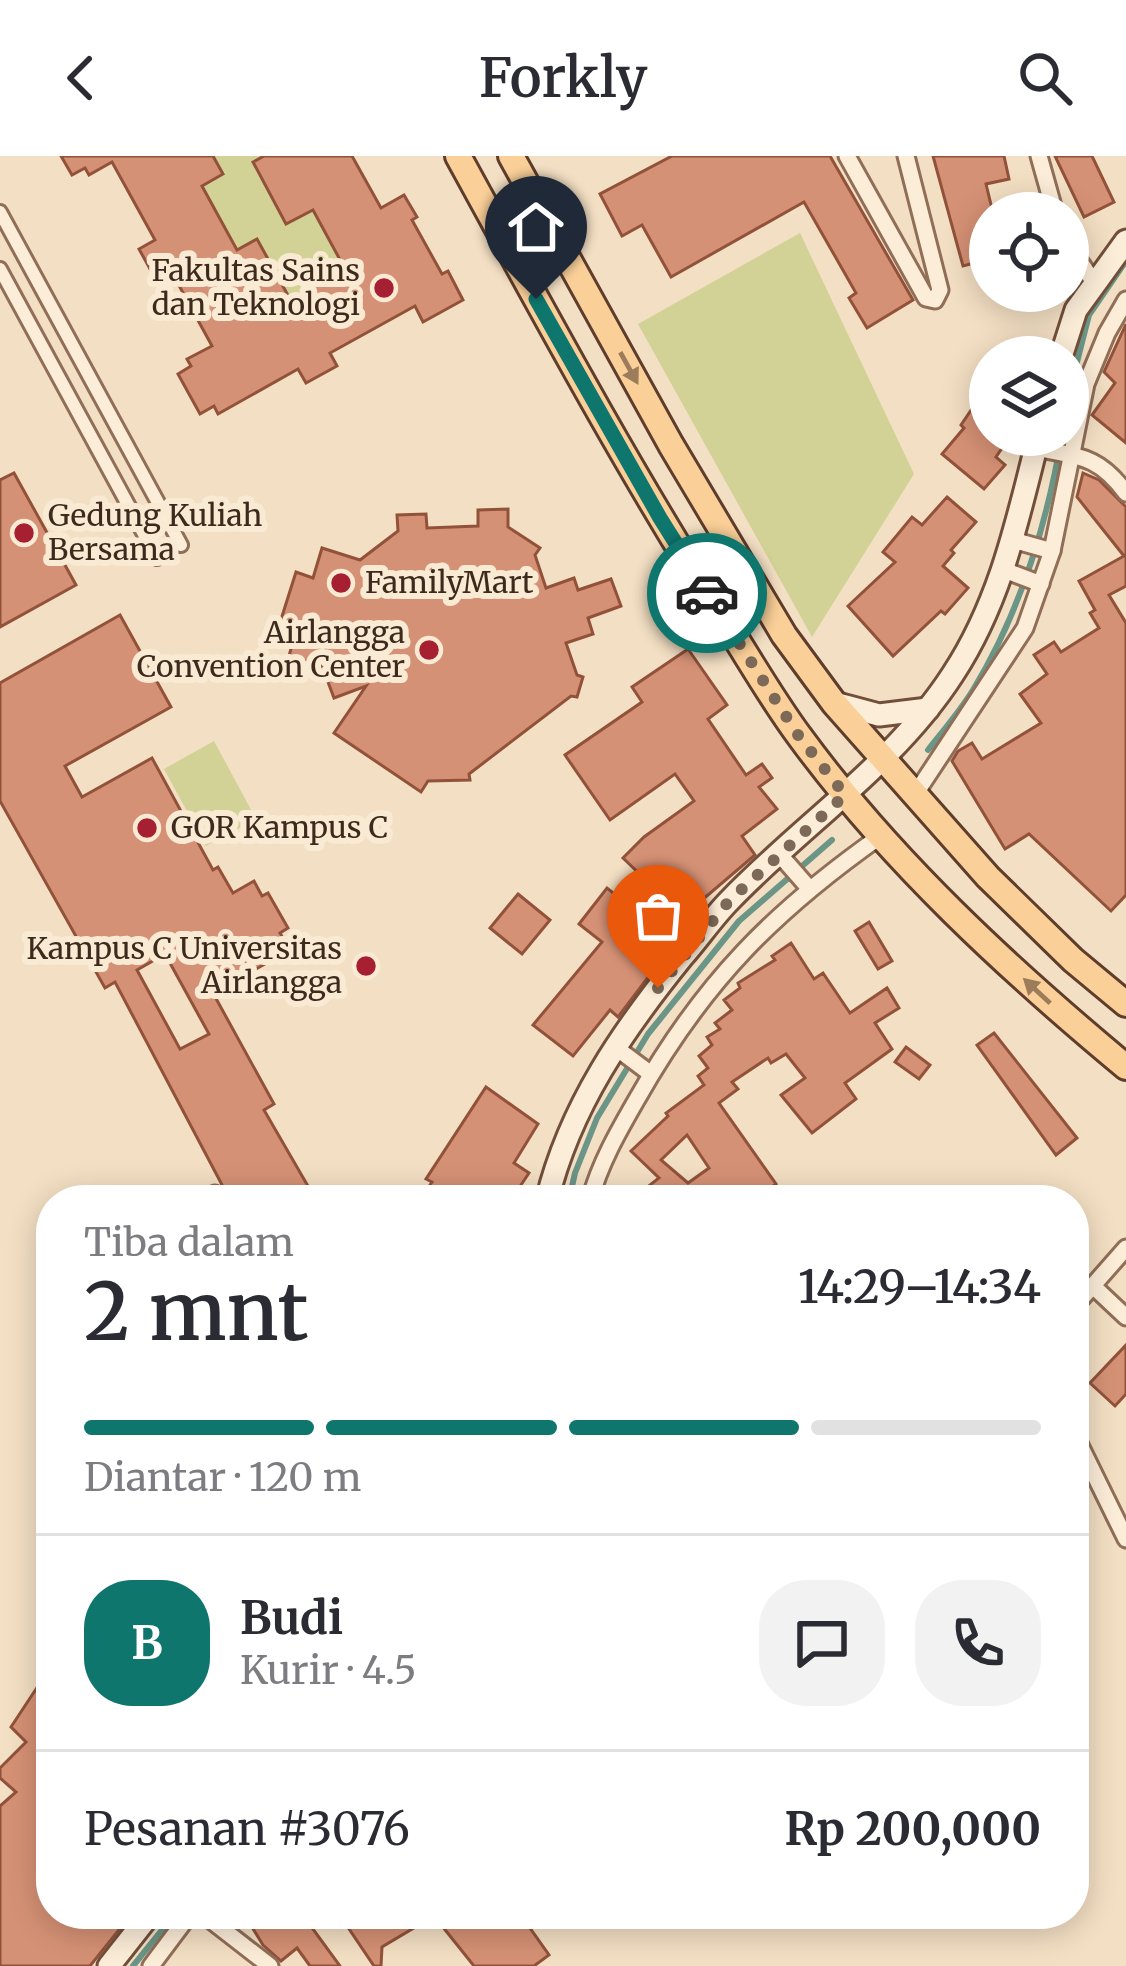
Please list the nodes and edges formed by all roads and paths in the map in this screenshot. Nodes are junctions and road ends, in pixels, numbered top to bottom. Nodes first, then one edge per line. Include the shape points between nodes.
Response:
1 (458, 156) edge
2 (511, 156) edge
3 (847, 156) edge
4 (906, 156) edge
5 (1039, 156) edge
6 (1049, 192) edge
7 (0, 212) edge
8 (1126, 241) edge
9 (0, 269) edge
10 (1089, 275) edge
11 (1093, 281) junction
12 (1126, 300) edge
13 (1067, 336) edge
14 (1089, 379) edge
15 (1036, 456) edge
16 (1067, 456) edge
17 (1075, 456) edge
18 (1126, 494) edge
19 (1017, 541) junction
20 (182, 545) dead end
21 (1047, 550) junction
22 (157, 558) dead end
23 (1008, 572) junction
24 (1035, 583) junction
25 (834, 704) junction
26 (928, 709) junction
27 (899, 774) junction
28 (850, 800) junction
29 (878, 830) junction
30 (783, 858) junction
31 (806, 885) junction
32 (1126, 1004) edge
33 (619, 1050) junction
34 (1126, 1067) edge
35 (646, 1070) junction
36 (552, 1185) edge
37 (594, 1185) edge
38 (1126, 1248) edge
39 (1093, 1286) junction
40 (1089, 1290) edge
41 (1126, 1317) edge
42 (1089, 1464) edge
43 (1126, 1539) edge
44 (138, 1929) edge
45 (179, 1929) edge
46 (222, 1929) edge
47 (109, 1966) edge
48 (151, 1966) edge
49 (270, 1966) edge

1 - 28 main road via 660,518 798,735
2 -> 25 main road via 682,464
3 - 4 street via 926,298 935,300 940,290
5 - 6 street
7 - 20 street
8 - 11 main road
9 - 22 street
10 - 11 street
11 - 13 main road
12 - 14 street
15 - 19 main road
16 - 21 street
17 - 18 street via 1110,472
19 - 21 street
19 - 23 main road
21 - 24 street
23 - 24 street
23 - 26 main road
24 - 27 street via 1025,628
25 - 26 main road via 879,715
25 - 27 main road
26 - 27 main road
27 - 28 main road
27 - 32 main road via 988,877
28 - 29 main road
28 - 30 main road
29 - 31 street
34 -> 29 main road via 1041,996
30 - 31 street
30 - 33 main road via 729,901 634,1017
31 - 35 street
33 - 35 street
33 - 36 main road via 572,1123
35 - 37 street
38 - 39 street
39 - 40 street
39 - 41 street
42 - 43 street
44 - 47 main road
45 - 48 street
46 - 49 street

